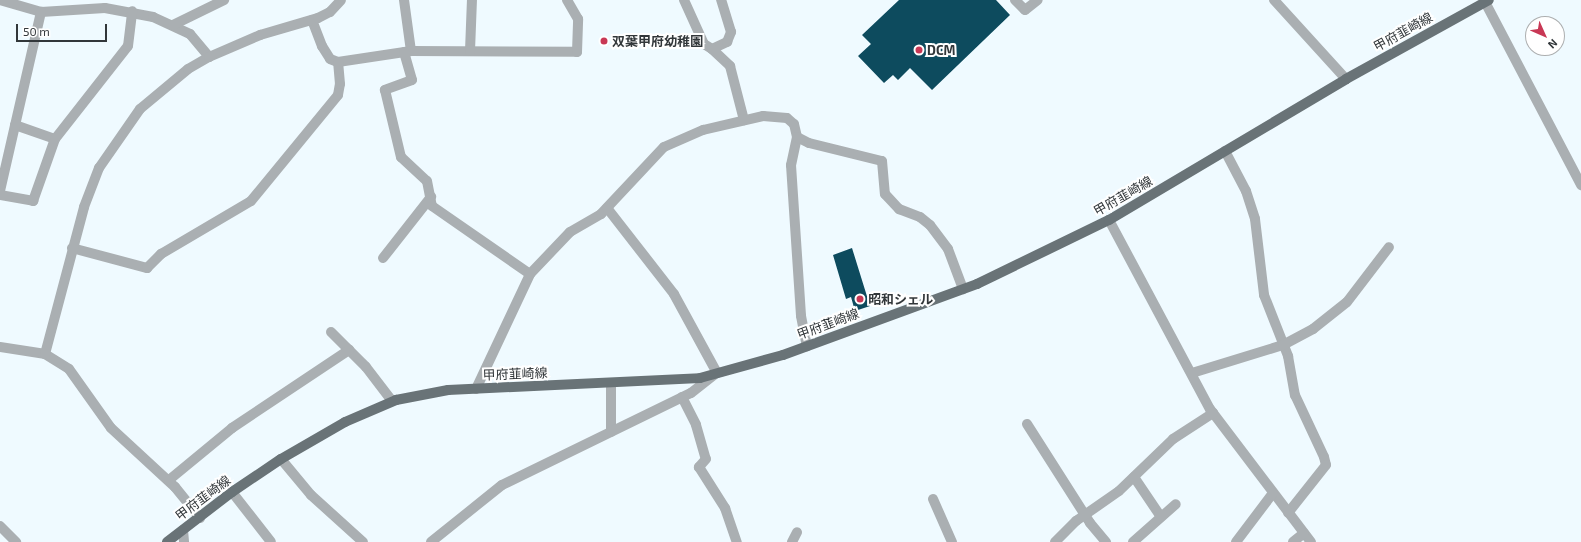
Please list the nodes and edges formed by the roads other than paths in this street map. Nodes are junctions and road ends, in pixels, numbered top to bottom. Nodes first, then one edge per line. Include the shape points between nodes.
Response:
1 (0, 0) edge
2 (224, 0) edge
3 (341, 0) edge
4 (404, 0) edge
5 (472, 0) edge
6 (567, 0) edge
7 (684, 0) edge
8 (721, 0) edge
9 (1015, 0) edge
10 (1038, 0) edge
11 (1274, 0) edge
12 (1482, 2) edge
13 (105, 4) edge
14 (132, 11) junction
15 (41, 12) junction
16 (312, 20) junction
17 (173, 25) junction
18 (712, 49) junction
19 (408, 51) junction
20 (470, 51) junction
21 (209, 57) junction
22 (338, 62) junction
23 (1346, 79) junction
24 (744, 120) junction
25 (15, 125) junction
26 (797, 137) junction
27 (55, 139) junction
28 (1225, 151) junction
29 (1581, 185) edge
30 (0, 192) edge
31 (0, 195) edge
32 (430, 197) junction
33 (607, 208) junction
34 (1109, 220) junction
35 (1389, 247) dead end
36 (72, 248) junction
37 (383, 258) dead end
38 (530, 274) junction
39 (964, 289) junction
40 (331, 332) dead end
41 (1283, 344) junction
42 (807, 346) junction
43 (0, 347) edge
44 (350, 350) junction
45 (45, 354) junction
46 (717, 373) junction
47 (1192, 373) junction
48 (611, 384) junction
49 (476, 389) junction
50 (682, 397) junction
51 (392, 401) junction
52 (1213, 413) junction
53 (1027, 424) dead end
54 (611, 432) junction
55 (282, 459) junction
56 (1134, 477) junction
57 (169, 480) junction
58 (232, 492) junction
59 (1273, 493) junction
60 (933, 499) dead end
61 (1176, 504) dead end
62 (1288, 513) junction
63 (1085, 515) junction
64 (1161, 517) junction
65 (200, 518) junction
66 (0, 526) edge
67 (183, 530) junction
68 (797, 532) dead end
69 (1304, 533) junction
70 (16, 542) edge
71 (167, 542) edge
72 (184, 542) edge
73 (271, 542) edge
74 (363, 542) edge
75 (431, 542) edge
76 (737, 542) edge
77 (792, 542) edge
78 (952, 542) edge
79 (1055, 542) edge
80 (1106, 542) edge
81 (1133, 542) edge
82 (1236, 542) edge
83 (1293, 542) edge
84 (1311, 542) edge

1 - 15 street
2 - 17 street
3 - 16 street via 330,12
4 - 19 street
5 - 20 street
6 - 20 street via 578,19 577,52
7 - 18 street via 704,44
8 - 18 street via 731,32 727,42
9 - 10 street via 1025,10
11 - 23 street
12 - 23 main road, 甲府韮崎線
12 - 29 street
13 - 14 street
13 - 15 street
14 - 17 street
14 - 27 street via 128,46
15 - 25 street
16 - 21 street via 260,35
16 - 22 street via 330,59
17 - 21 street via 190,34
18 - 24 street via 730,66
19 - 20 street
19 - 22 street
19 - 32 street via 412,80 385,90 401,157 427,181
21 - 36 street via 188,69 140,109 117,139 99,168
22 - 36 street via 338,95 251,201 161,254 147,268
23 - 28 main road, 甲府韮崎線
24 - 26 street via 763,116 787,118 794,124
24 - 33 street via 703,130 664,146
25 - 27 street
25 - 30 street
26 - 39 street via 809,143 882,161 885,194 899,209 920,217 930,225 948,249
26 - 42 street via 791,165 801,316
27 - 31 street via 33,200
28 - 34 main road, 甲府韮崎線
28 - 41 street via 1246,191 1255,219 1264,296
32 - 37 street
32 - 38 street via 432,206
33 - 38 street via 570,232
33 - 46 street via 674,294
34 - 39 main road, 甲府韮崎線
34 - 47 street
35 - 41 street via 1333,316
36 - 45 street
38 - 49 street
39 - 42 main road, 甲府韮崎線
40 - 44 street
41 - 47 street
41 - 62 street via 1295,395 1326,466
42 - 46 main road, 甲府韮崎線
43 - 45 street
44 - 51 street
44 - 57 street via 232,428
45 - 57 street via 69,369 111,428
46 - 48 main road, 甲府韮崎線 via 676,381
46 - 50 street
47 - 52 street
48 - 49 main road, 甲府韮崎線
48 - 54 street
49 - 51 main road, 甲府韮崎線 via 448,390
50 - 54 street
50 - 76 street via 696,425 706,459 699,467 725,508
51 - 55 main road, 甲府韮崎線 via 345,422
52 - 56 street via 1173,439
52 - 59 street
53 - 63 street
54 - 75 street via 502,485
55 - 58 main road, 甲府韮崎線
55 - 74 street via 311,496
56 - 63 street
56 - 64 street
57 - 65 street
58 - 65 main road, 甲府韮崎線
58 - 73 street
59 - 62 street
59 - 82 street
60 - 78 street
61 - 64 street
62 - 69 street
63 - 79 street
63 - 80 street
64 - 81 street
65 - 67 main road, 甲府韮崎線
66 - 70 street
67 - 71 main road, 甲府韮崎線
67 - 72 street
68 - 77 street
69 - 83 street
69 - 84 street

